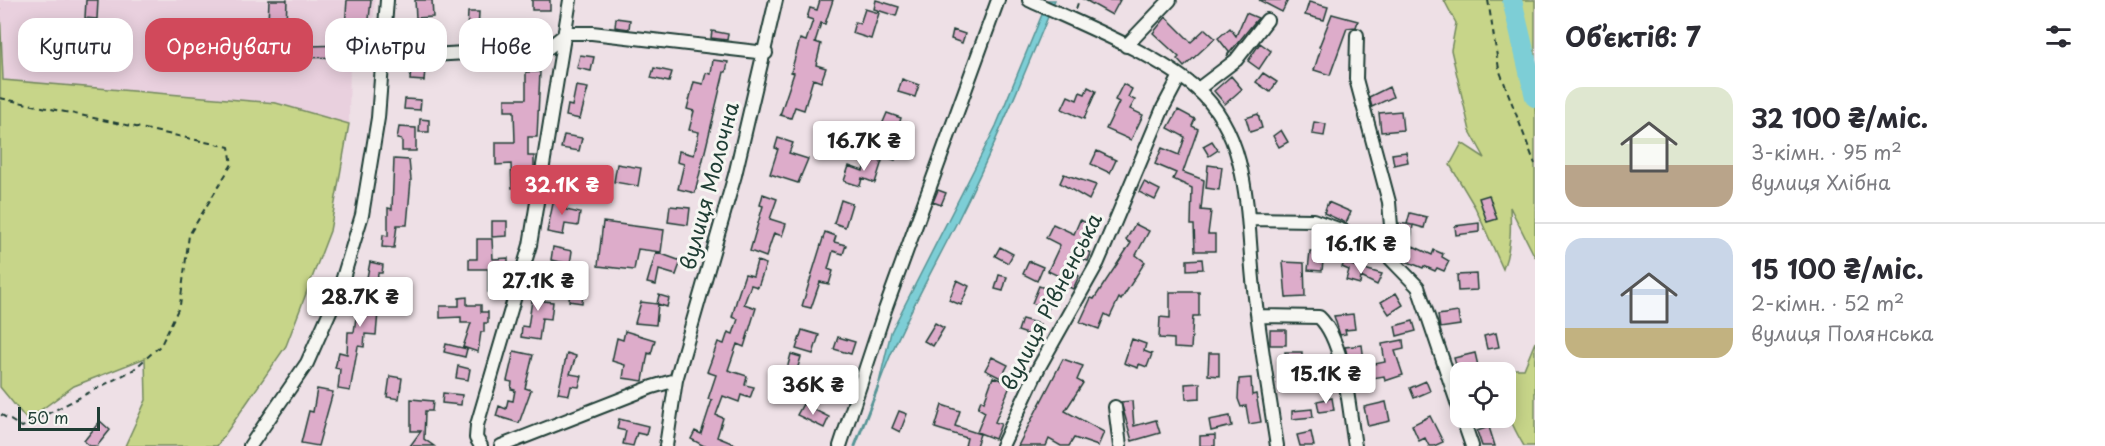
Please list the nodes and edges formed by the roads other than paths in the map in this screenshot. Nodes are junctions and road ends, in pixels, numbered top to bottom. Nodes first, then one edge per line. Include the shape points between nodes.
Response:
1 (387, 0) edge
2 (570, 0) edge
3 (776, 0) edge
4 (998, 0) edge
5 (1170, 0) edge
6 (1032, 1) edge
7 (385, 18) edge
8 (1267, 20) dead end
9 (567, 33) junction
10 (1357, 35) dead end
11 (1126, 46) junction
12 (766, 53) junction
13 (447, 54) edge
14 (381, 72) edge
15 (1180, 76) junction
16 (1198, 89) junction
17 (1250, 219) junction
18 (1381, 249) junction
19 (1258, 316) junction
20 (676, 380) junction
21 (1450, 380) edge
22 (1115, 407) dead end
23 (1466, 428) edge
24 (250, 446) edge
25 (481, 446) edge
26 (501, 446) edge
27 (666, 446) edge
28 (840, 446) edge
29 (1002, 446) edge
30 (1120, 446) edge
31 (1277, 446) edge
32 (1355, 446) edge
33 (1472, 446) edge

1 - 7 street
2 - 9 street
3 - 12 street, вулиця Молочна
4 - 28 street
5 - 11 street
6 - 11 street
8 - 16 street via 1236,60
9 - 12 street
9 - 13 street via 548,48
9 - 25 street via 530,245 477,425 476,438
10 - 18 street via 1356,79 1389,202 1391,226
11 - 15 street
12 - 20 street, вулиця Молочна
14 - 24 street via 378,118 362,215 339,291 307,363
15 - 16 street
15 - 29 street, вулиця Рівненська via 1098,262 1039,367
16 - 17 street via 1216,110 1236,150
17 - 18 street via 1313,220
17 - 19 street
18 - 21 street via 1418,287
19 - 31 street
19 - 32 street via 1319,317 1328,325 1342,371
20 - 26 street
20 - 27 street, вулиця Молочна
22 - 30 street
23 - 33 street

